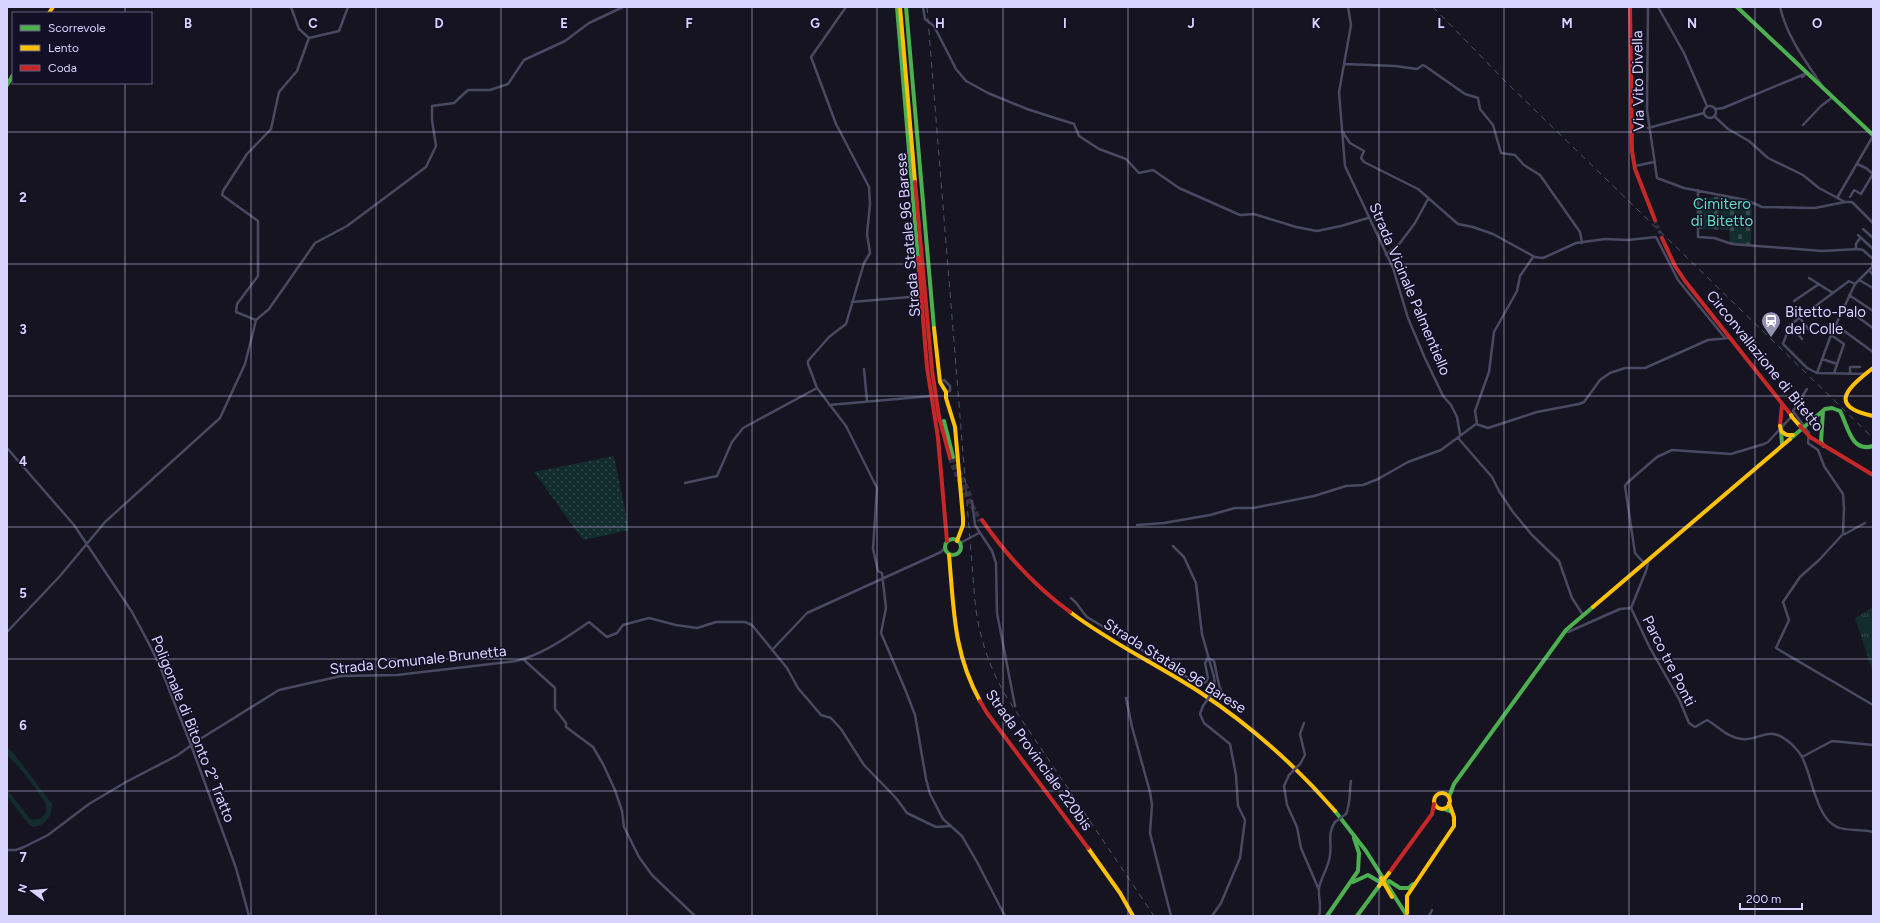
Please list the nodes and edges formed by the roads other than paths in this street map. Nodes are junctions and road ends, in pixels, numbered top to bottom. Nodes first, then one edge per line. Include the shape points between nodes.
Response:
1 (291, 7) edge
2 (348, 7) edge
3 (623, 7) edge
4 (846, 7) edge
5 (896, 7) edge
6 (902, 7) edge
7 (906, 7) edge
8 (923, 7) edge
9 (1348, 7) edge
10 (1630, 7) edge
11 (1648, 7) edge
12 (1658, 7) edge
13 (1737, 7) edge
14 (1780, 7) edge
15 (309, 38) junction
16 (1344, 64) junction
17 (1801, 67) junction
18 (1812, 70) junction
19 (1807, 73) junction
20 (7, 74) edge
21 (12, 76) edge
22 (1801, 77) junction
23 (1817, 82) junction
24 (7, 85) edge
25 (1825, 89) junction
26 (1833, 97) junction
27 (1707, 106) junction
28 (1716, 109) junction
29 (1704, 113) junction
30 (1714, 116) junction
31 (1803, 125) dead end
32 (1648, 128) junction
33 (1342, 131) junction
34 (1873, 135) edge
35 (1654, 162) junction
36 (1857, 164) junction
37 (1635, 166) junction
38 (1873, 174) edge
39 (1698, 190) junction
40 (1850, 197) dead end
41 (1428, 198) junction
42 (1837, 198) junction
43 (1845, 202) junction
44 (1368, 218) junction
45 (1655, 220) tunnel mouth
46 (1873, 223) edge
47 (1863, 229) dead end
48 (1858, 235) dead end
49 (1662, 238) tunnel mouth
50 (1860, 238) junction
51 (1873, 238) edge
52 (1582, 242) junction
53 (1873, 248) edge
54 (1856, 249) junction
55 (1386, 255) junction
56 (1533, 256) junction
57 (1873, 260) edge
58 (1872, 268) edge
59 (1869, 270) junction
60 (1873, 275) edge
61 (1809, 278) dead end
62 (1859, 280) junction
63 (1819, 284) junction
64 (1855, 284) junction
65 (1873, 288) edge
66 (1833, 293) junction
67 (1850, 295) junction
68 (921, 296) junction
69 (1794, 301) dead end
70 (852, 302) junction
71 (1844, 307) junction
72 (1873, 311) edge
73 (1799, 317) junction
74 (256, 320) junction
75 (1791, 324) junction
76 (1836, 325) junction
77 (1873, 328) edge
78 (1810, 330) dead end
79 (1831, 335) junction
80 (1727, 338) junction
81 (1802, 339) dead end
82 (1873, 352) edge
83 (1822, 359) junction
84 (1837, 364) junction
85 (1860, 367) dead end
86 (864, 368) dead end
87 (1873, 368) edge
88 (1817, 373) junction
89 (1834, 373) junction
90 (1850, 373) junction
91 (1866, 374) junction
92 (940, 382) junction
93 (817, 388) junction
94 (1807, 389) dead end
95 (946, 392) junction
96 (931, 396) junction
97 (867, 401) junction
98 (1782, 404) junction
99 (829, 405) junction
100 (1792, 415) junction
101 (1821, 415) junction
102 (1873, 416) edge
103 (1781, 418) junction
104 (1477, 424) junction
105 (1802, 426) junction
106 (1781, 430) junction
107 (1793, 435) junction
108 (1459, 436) junction
109 (1822, 436) junction
110 (1814, 440) junction
111 (1784, 443) junction
112 (1873, 446) edge
113 (1824, 447) junction
114 (7, 448) edge
115 (952, 458) tunnel mouth
116 (1873, 475) edge
117 (685, 483) dead end
118 (972, 501) tunnel mouth
119 (1865, 523) dead end
120 (1137, 525) dead end
121 (979, 533) junction
122 (1843, 534) junction
123 (956, 542) junction
124 (87, 544) junction
125 (1173, 546) dead end
126 (947, 554) junction
127 (1649, 559) junction
128 (1643, 561) junction
129 (883, 577) junction
130 (1071, 598) dead end
131 (1631, 608) junction
132 (1583, 615) junction
133 (7, 632) edge
134 (1568, 632) dead end
135 (772, 650) junction
136 (1208, 658) junction
137 (523, 659) junction
138 (1126, 698) dead end
139 (1228, 699) dead end
140 (1873, 705) edge
141 (1015, 706) dead end
142 (1304, 723) dead end
143 (192, 745) junction
144 (1873, 745) edge
145 (1802, 756) junction
146 (1351, 781) dead end
147 (1454, 784) junction
148 (1441, 793) junction
149 (1449, 797) junction
150 (1449, 803) junction
151 (1434, 804) junction
152 (1442, 809) junction
153 (1452, 812) junction
154 (1432, 814) junction
155 (951, 826) junction
156 (1873, 832) edge
157 (1354, 838) junction
158 (7, 850) edge
159 (1382, 874) junction
160 (1415, 882) junction
161 (1351, 883) junction
162 (1319, 890) junction
163 (1390, 892) junction
164 (1432, 910) dead end
165 (249, 916) edge
166 (695, 916) edge
167 (1005, 916) edge
168 (1133, 916) edge
169 (1171, 916) edge
170 (1212, 916) edge
171 (1319, 916) edge
172 (1327, 916) edge
173 (1357, 916) edge
174 (1403, 916) edge
175 (1407, 916) edge
176 (1429, 916) edge

1 - 15 street via 299,29
2 - 15 street via 339,31
3 - 74 street via 589,24 566,41 524,60 508,84 490,90 468,90 454,103 432,106 436,146 426,167 347,226 315,243 269,309
4 - 70 street via 811,57 836,124 869,187 867,234 870,253 864,263
5 - 68 main road
6 - 115 main road, Strada Statale 96 Barese via 932,370 939,416
7 - 92 main road
8 - 44 street via 925,19 934,26 956,69 966,81 1038,114 1074,124 1079,136 1098,149 1126,159 1139,173 1153,170 1179,188 1240,215 1254,214 1296,227 1317,231
9 - 16 street, Strada Vicinale Palmentiello via 1351,25
10 - 37 main road via 1630,126
11 - 32 street, Via Vito Divella
12 - 27 street via 1684,53
13 - 17 main road
14 - 18 street via 1784,24
15 - 74 street via 297,71 279,92 271,129 247,154 222,195 258,221 258,276 237,304 236,312
16 - 33 street, Strada Vicinale Palmentiello via 1339,88
16 - 52 street via 1417,69 1423,65 1466,94 1478,98 1480,109 1493,125 1501,153 1515,155 1524,165 1540,174 1580,232
17 - 19 main road
17 - 22 street
18 - 19 street
18 - 25 street
19 - 22 street
19 - 23 main road
20 - 21 street
21 - 24 main road
22 - 23 street
22 - 28 street
23 - 25 main road
25 - 26 main road
26 - 31 street
26 - 34 main road
27 - 28 street via 1711,105
27 - 29 street
28 - 30 street
29 - 30 street via 1709,118
29 - 32 street
30 - 42 street via 1768,158 1803,175
32 - 35 street, Via Vito Divella
33 - 41 street via 1350,143 1364,151 1364,162 1411,185
33 - 44 street, Strada Vicinale Palmentiello via 1345,166
34 - 36 street
35 - 37 street
35 - 39 street, Via Vito Divella via 1657,178 1684,188
36 - 38 street
36 - 42 street
37 - 45 main road
38 - 40 street via 1861,194 1854,190
39 - 43 street via 1766,207 1819,207
39 - 54 street via 1698,237 1714,238 1732,244 1822,252
41 - 55 street via 1400,243
41 - 56 street via 1458,224 1474,226 1493,234
42 - 43 street
43 - 46 street via 1855,203
44 - 55 street, Strada Vicinale Palmentiello
47 - 51 street
48 - 50 street
49 - 80 main road, Circonvallazione di Bitetto via 1680,275
50 - 53 street
50 - 54 street
52 - 56 street via 1543,258
52 - 80 street via 1655,236 1678,280
54 - 57 street via 1863,250
55 - 108 street, Strada Vicinale Palmentiello via 1399,286 1408,318 1444,396 1455,413
56 - 104 street via 1520,276 1517,291 1494,332 1489,372 1475,410
57 - 58 street
58 - 59 street
59 - 60 street
59 - 62 street
61 - 63 street
62 - 64 street
62 - 65 street
63 - 66 street
63 - 69 street
64 - 66 street via 1849,281
64 - 67 street
66 - 73 street
67 - 71 street
67 - 72 street
68 - 70 street
68 - 96 main road
70 - 93 street via 846,324 828,337 808,361
71 - 76 street
71 - 77 street
73 - 75 street
73 - 78 street
74 - 124 street via 245,364 220,418 105,522
75 - 81 street
75 - 88 street via 1783,344 1807,368
76 - 79 street
76 - 82 street
79 - 83 street
79 - 84 street via 1844,344
80 - 98 main road, Circonvallazione di Bitetto
80 - 104 street via 1702,342 1645,368 1625,368 1610,373 1600,380 1584,402 1579,404 1537,412 1488,428
83 - 84 street
83 - 88 street
84 - 89 street
85 - 90 street via 1850,367
86 - 97 street
87 - 91 main road
88 - 89 street
89 - 90 street
90 - 91 street
91 - 102 main road via 1851,387 1846,398 1859,413
92 - 95 main road, Strada Provinciale 220bis
92 - 95 street via 944,380 950,386 950,390
93 - 99 street
93 - 117 street via 744,428 732,442 717,476
94 - 100 street via 1793,408
95 - 123 main road, Strada Provinciale 220bis via 957,436 964,518
96 - 97 street
96 - 123 main road via 938,438 947,534
97 - 99 street
98 - 100 main road, Circonvallazione di Bitetto
98 - 103 main road
99 - 129 street via 846,426 877,488 873,549 878,571
100 - 103 main road via 1785,414
100 - 105 main road, Circonvallazione di Bitetto
100 - 128 street via 1768,442 1749,450 1731,454 1677,449 1665,452 1625,486 1631,536 1635,552
101 - 105 main road
101 - 109 main road
101 - 112 main road via 1830,407 1838,410 1856,445 1865,449
103 - 106 main road
104 - 108 street
105 - 107 main road
105 - 110 main road, Circonvallazione di Bitetto, bridge
105 - 122 street via 1809,433 1808,443 1818,450 1824,466 1843,494
106 - 107 main road
106 - 111 main road
107 - 111 main road
108 - 120 street via 1441,450 1408,462 1363,485 1346,486 1314,496 1252,508 1234,508 1164,523
108 - 132 street via 1492,477 1499,491 1532,535 1559,561 1572,598
109 - 110 main road
109 - 113 main road
110 - 113 main road, Circonvallazione di Bitetto
111 - 127 main road
113 - 116 main road, Circonvallazione di Bitetto
114 - 124 street, Poligonale di Bitonto 2° Tratto via 66,514
118 - 121 street via 974,521
119 - 122 street
121 - 123 street
121 - 141 street via 992,551 996,563 997,613
122 - 140 street via 1790,590 1783,602 1789,620 1776,648
123 - 126 main road, Strada Provinciale 220bis
123 - 126 main road via 959,552
124 - 133 street
124 - 143 street, Poligonale di Bitonto 2° Tratto via 132,612 147,640
125 - 136 street via 1185,559 1196,583 1202,634
126 - 129 street
126 - 168 main road, Strada Provinciale 220bis via 957,641 972,686 987,713 1089,849
127 - 128 main road
127 - 131 street, Parco tre Ponti
128 - 132 main road
129 - 135 street via 807,613
129 - 155 street via 886,608 881,634 915,715 930,794 943,819
130 - 136 street via 1080,605 1087,617 1200,685 1208,678 1205,663
131 - 134 street via 1620,609
131 - 145 street, Parco tre Ponti via 1679,699 1687,721 1695,727 1707,720 1740,739 1776,733
132 - 147 main road via 1564,633
135 - 137 street, Strada Comunale Brunetta via 752,625 746,622 716,622 697,628 652,618 623,625 617,633 607,637 589,622 556,644
135 - 155 street, Strada Comunale Brunetta via 787,668 798,688 821,715 830,718 841,729 864,765 907,813 936,827
136 - 139 street via 1214,661 1222,691
136 - 170 street, bridge via 1215,686 1200,714 1204,723 1230,744 1238,806 1245,820 1238,863 1221,903
137 - 143 street, Strada Comunale Brunetta via 397,675 341,676 278,690
137 - 166 street via 555,688 555,710 566,723 566,727 593,747 603,764 618,797 624,827 639,857 652,875
138 - 169 street via 1150,792 1150,833
142 - 162 street, bridge via 1300,734 1305,755 1289,775 1284,786 1287,805 1297,827 1301,848
143 - 158 street, Strada Comunale Brunetta via 89,804 48,835 20,849
143 - 165 street, Poligonale di Bitonto 2° Tratto via 236,868
144 - 145 street via 1832,742
145 - 156 street via 1826,819 1837,827
146 - 162 street, bridge via 1350,802 1346,814 1335,822 1329,832 1330,858
147 - 148 main road
147 - 149 main road
148 - 149 main road
148 - 151 main road via 1435,797
149 - 150 main road
150 - 152 main road
150 - 153 main road
151 - 152 main road
151 - 154 main road
152 - 153 main road
152 - 154 main road
153 - 160 main road via 1452,829
154 - 173 main road, bridge
155 - 167 street via 962,836
157 - 159 main road, Strada Statale 96 Barese via 1302,780 1257,738 1203,698 1098,635 1054,604 1016,569 981,520 1014,562 1055,602 1096,631 1202,694 1273,748 1335,810
157 - 161 main road via 1360,860 1358,871
157 - 163 main road, Strada Statale 96 Barese
159 - 160 main road via 1400,888 1409,888
159 - 175 main road, Strada Statale 96 Barese
160 - 175 main road via 1406,901
161 - 163 main road via 1360,876 1368,875
161 - 172 main road
162 - 171 street
163 - 174 main road, Strada Statale 96 Barese
164 - 176 street

